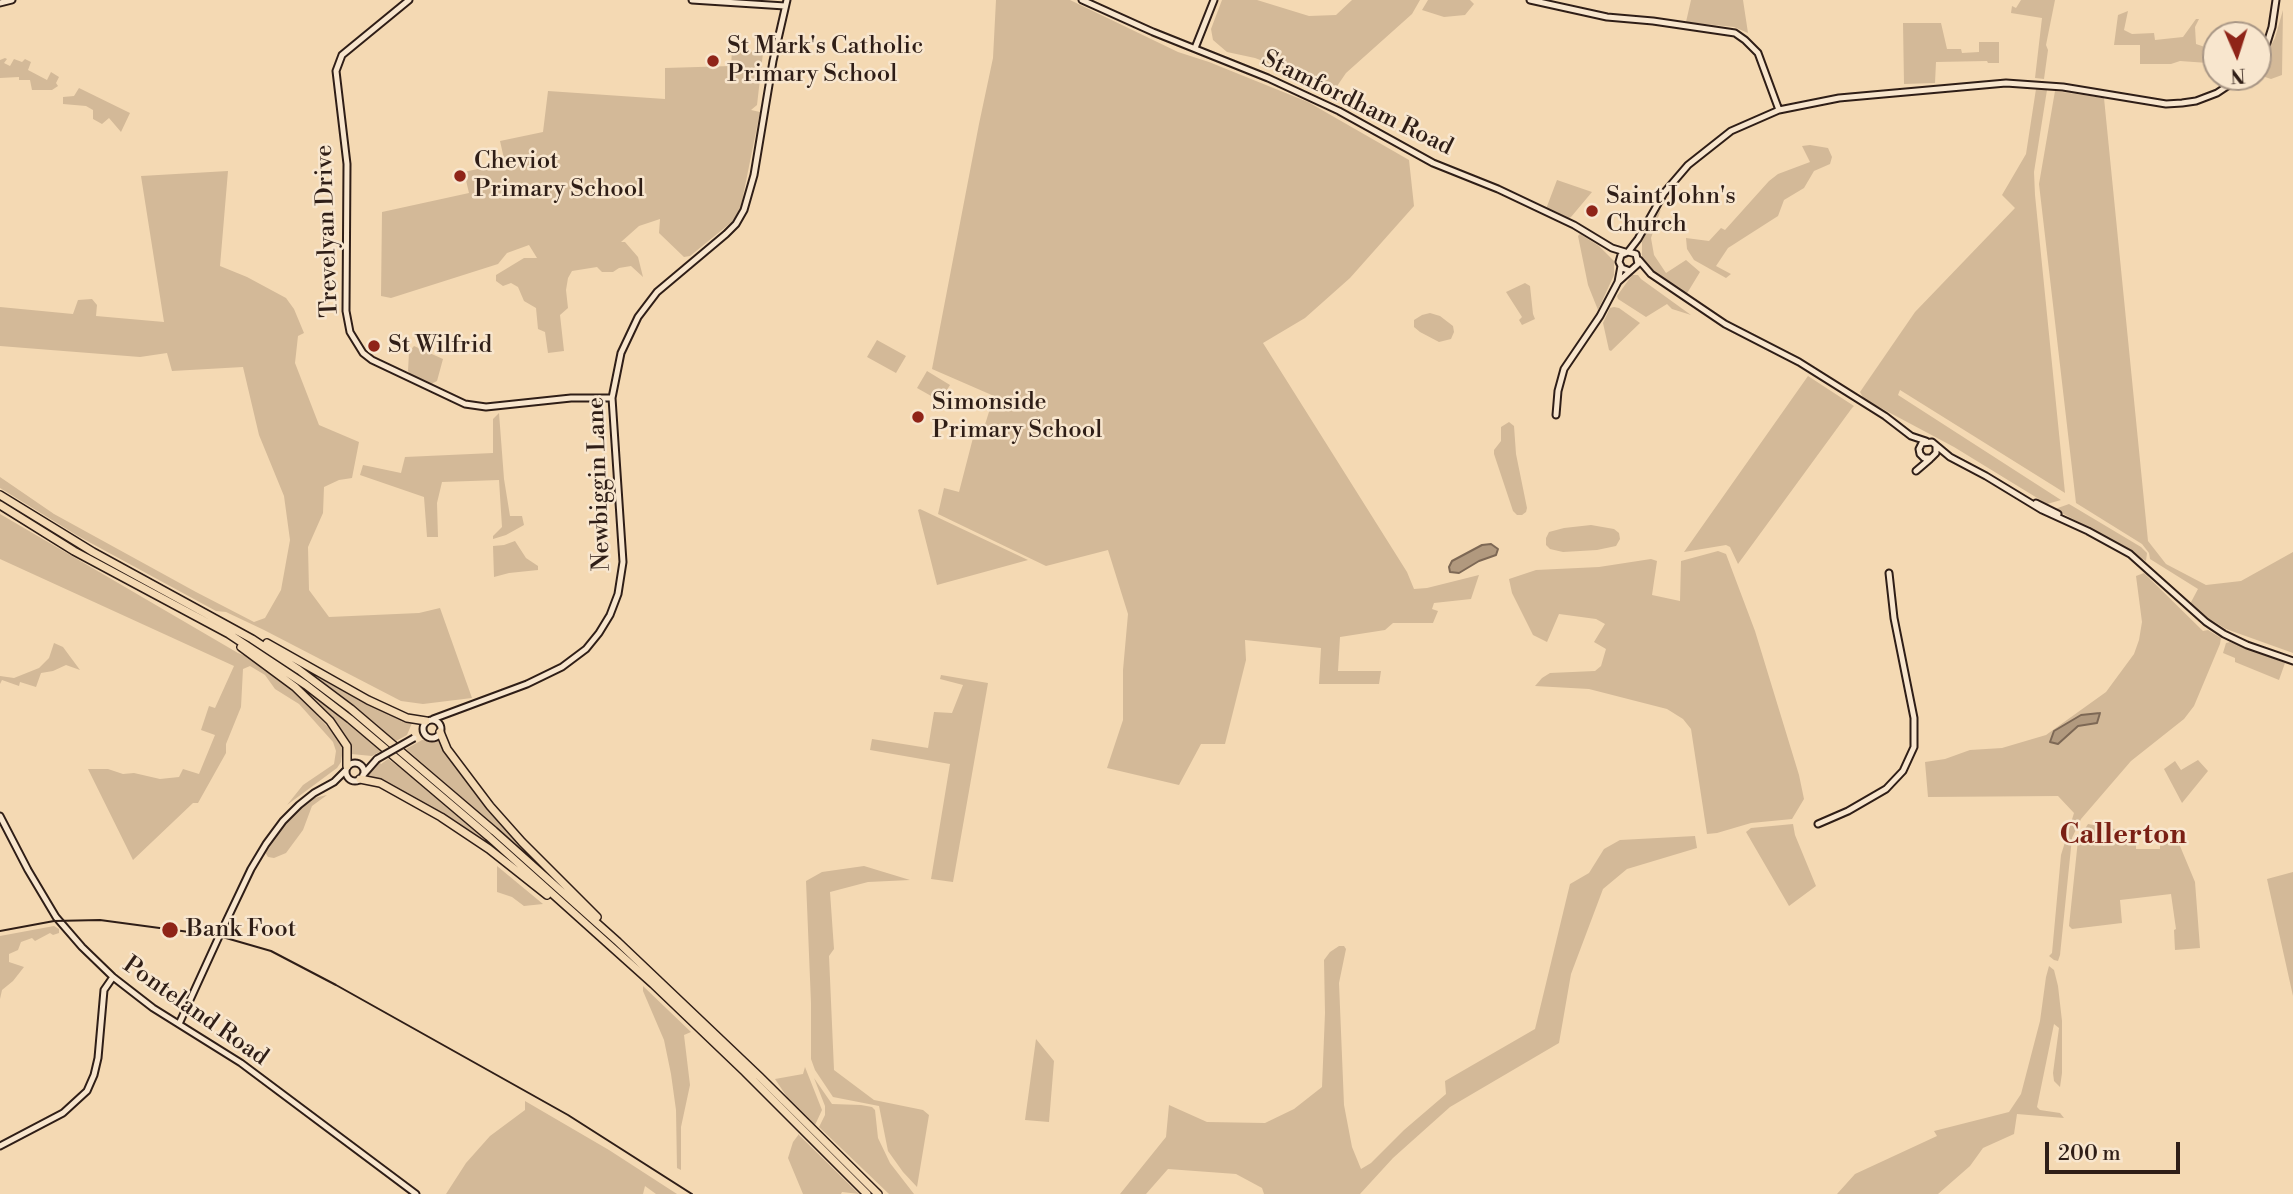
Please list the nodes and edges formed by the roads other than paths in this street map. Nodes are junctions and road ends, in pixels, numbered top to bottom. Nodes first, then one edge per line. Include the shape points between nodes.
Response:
1 (12, 0) edge
2 (408, 0) edge
3 (692, 0) edge
4 (1082, 0) edge
5 (1215, 0) edge
6 (1530, 0) edge
7 (2276, 0) edge
8 (0, 3) edge
9 (786, 3) edge
10 (2272, 27) edge
11 (1195, 48) junction
12 (2220, 91) edge
13 (1779, 110) junction
14 (1638, 239) junction
15 (1612, 248) junction
16 (1627, 252) junction
17 (1638, 258) junction
18 (1620, 263) junction
19 (1632, 270) junction
20 (1651, 274) junction
21 (1618, 282) junction
22 (612, 398) junction
23 (1556, 415) dead end
24 (1911, 436) junction
25 (1926, 441) junction
26 (1936, 446) junction
27 (1919, 453) junction
28 (1950, 457) junction
29 (1931, 458) junction
30 (0, 495) edge
31 (0, 505) edge
32 (1889, 573) dead end
33 (189, 603) junction
34 (198, 617) junction
35 (2293, 661) edge
36 (449, 714) junction
37 (427, 722) junction
38 (441, 729) junction
39 (428, 737) junction
40 (414, 738) junction
41 (375, 760) junction
42 (358, 763) junction
43 (346, 769) junction
44 (358, 778) junction
45 (334, 782) junction
46 (0, 816) edge
47 (1818, 824) dead end
48 (618, 942) junction
49 (607, 944) junction
50 (113, 977) junction
51 (180, 1024) junction
52 (0, 1146) edge
53 (416, 1194) edge
54 (867, 1194) edge
55 (878, 1194) edge

1 - 8 street
2 - 22 street, Trevelyan Drive via 342,55 335,71 347,164 346,311 350,332 372,360 465,404 486,407
3 - 9 street
4 - 11 street, Stamfordham Road
5 - 11 street
6 - 13 street via 1597,16 1735,33 1758,53
7 - 10 street
9 - 22 street, Newbiggin Lane via 744,210 736,225 647,304 621,354
11 - 15 street, Stamfordham Road via 1339,111 1433,163 1574,225
12 - 13 street via 2196,101 2166,104 2063,86 2006,83 1839,98
13 - 14 street via 1731,131 1693,159 1668,187
14 - 16 street
14 - 17 street
15 - 16 street, Stamfordham Road
15 - 18 street
16 - 17 street
16 - 18 street
17 - 19 street
17 - 20 street
18 - 19 street via 1625,270
18 - 21 street
19 - 20 street
19 - 21 street
20 - 24 street via 1732,328 1799,362
21 - 23 street via 1566,364
22 - 36 street, Newbiggin Lane via 623,555 620,588 610,615 586,649 562,667
24 - 25 street
24 - 27 street
25 - 26 street
25 - 27 street
26 - 28 street
26 - 29 street
27 - 29 street
27 - 29 street via 1916,471
28 - 29 street
28 - 35 street via 2133,556 2224,634
30 - 33 highway
31 - 34 highway via 74,551
32 - 47 street via 1914,718 1914,747 1894,782
33 - 37 highway via 221,616 368,700
33 - 48 highway via 271,651 351,709
34 - 43 highway via 271,668 321,712 345,742
34 - 49 highway via 261,654 350,719
36 - 37 street, Newbiggin Lane
36 - 38 street
37 - 38 street via 438,721
37 - 39 street via 422,732
37 - 40 street
38 - 39 street via 435,737
38 - 48 highway via 447,749 490,806
39 - 40 street
40 - 41 street, bridge
41 - 42 street
41 - 44 street
42 - 43 street
42 - 44 street via 363,768
43 - 44 street via 347,777
43 - 45 street
44 - 45 street
44 - 49 highway via 388,787 469,835
45 - 51 street via 293,810 260,852
46 - 50 street, Ponteland Road via 55,916
48 - 55 highway
49 - 54 highway via 746,1072
50 - 51 street, Ponteland Road
50 - 52 street via 104,990 98,1058 87,1091 63,1113
51 - 53 street, Ponteland Road via 241,1063

